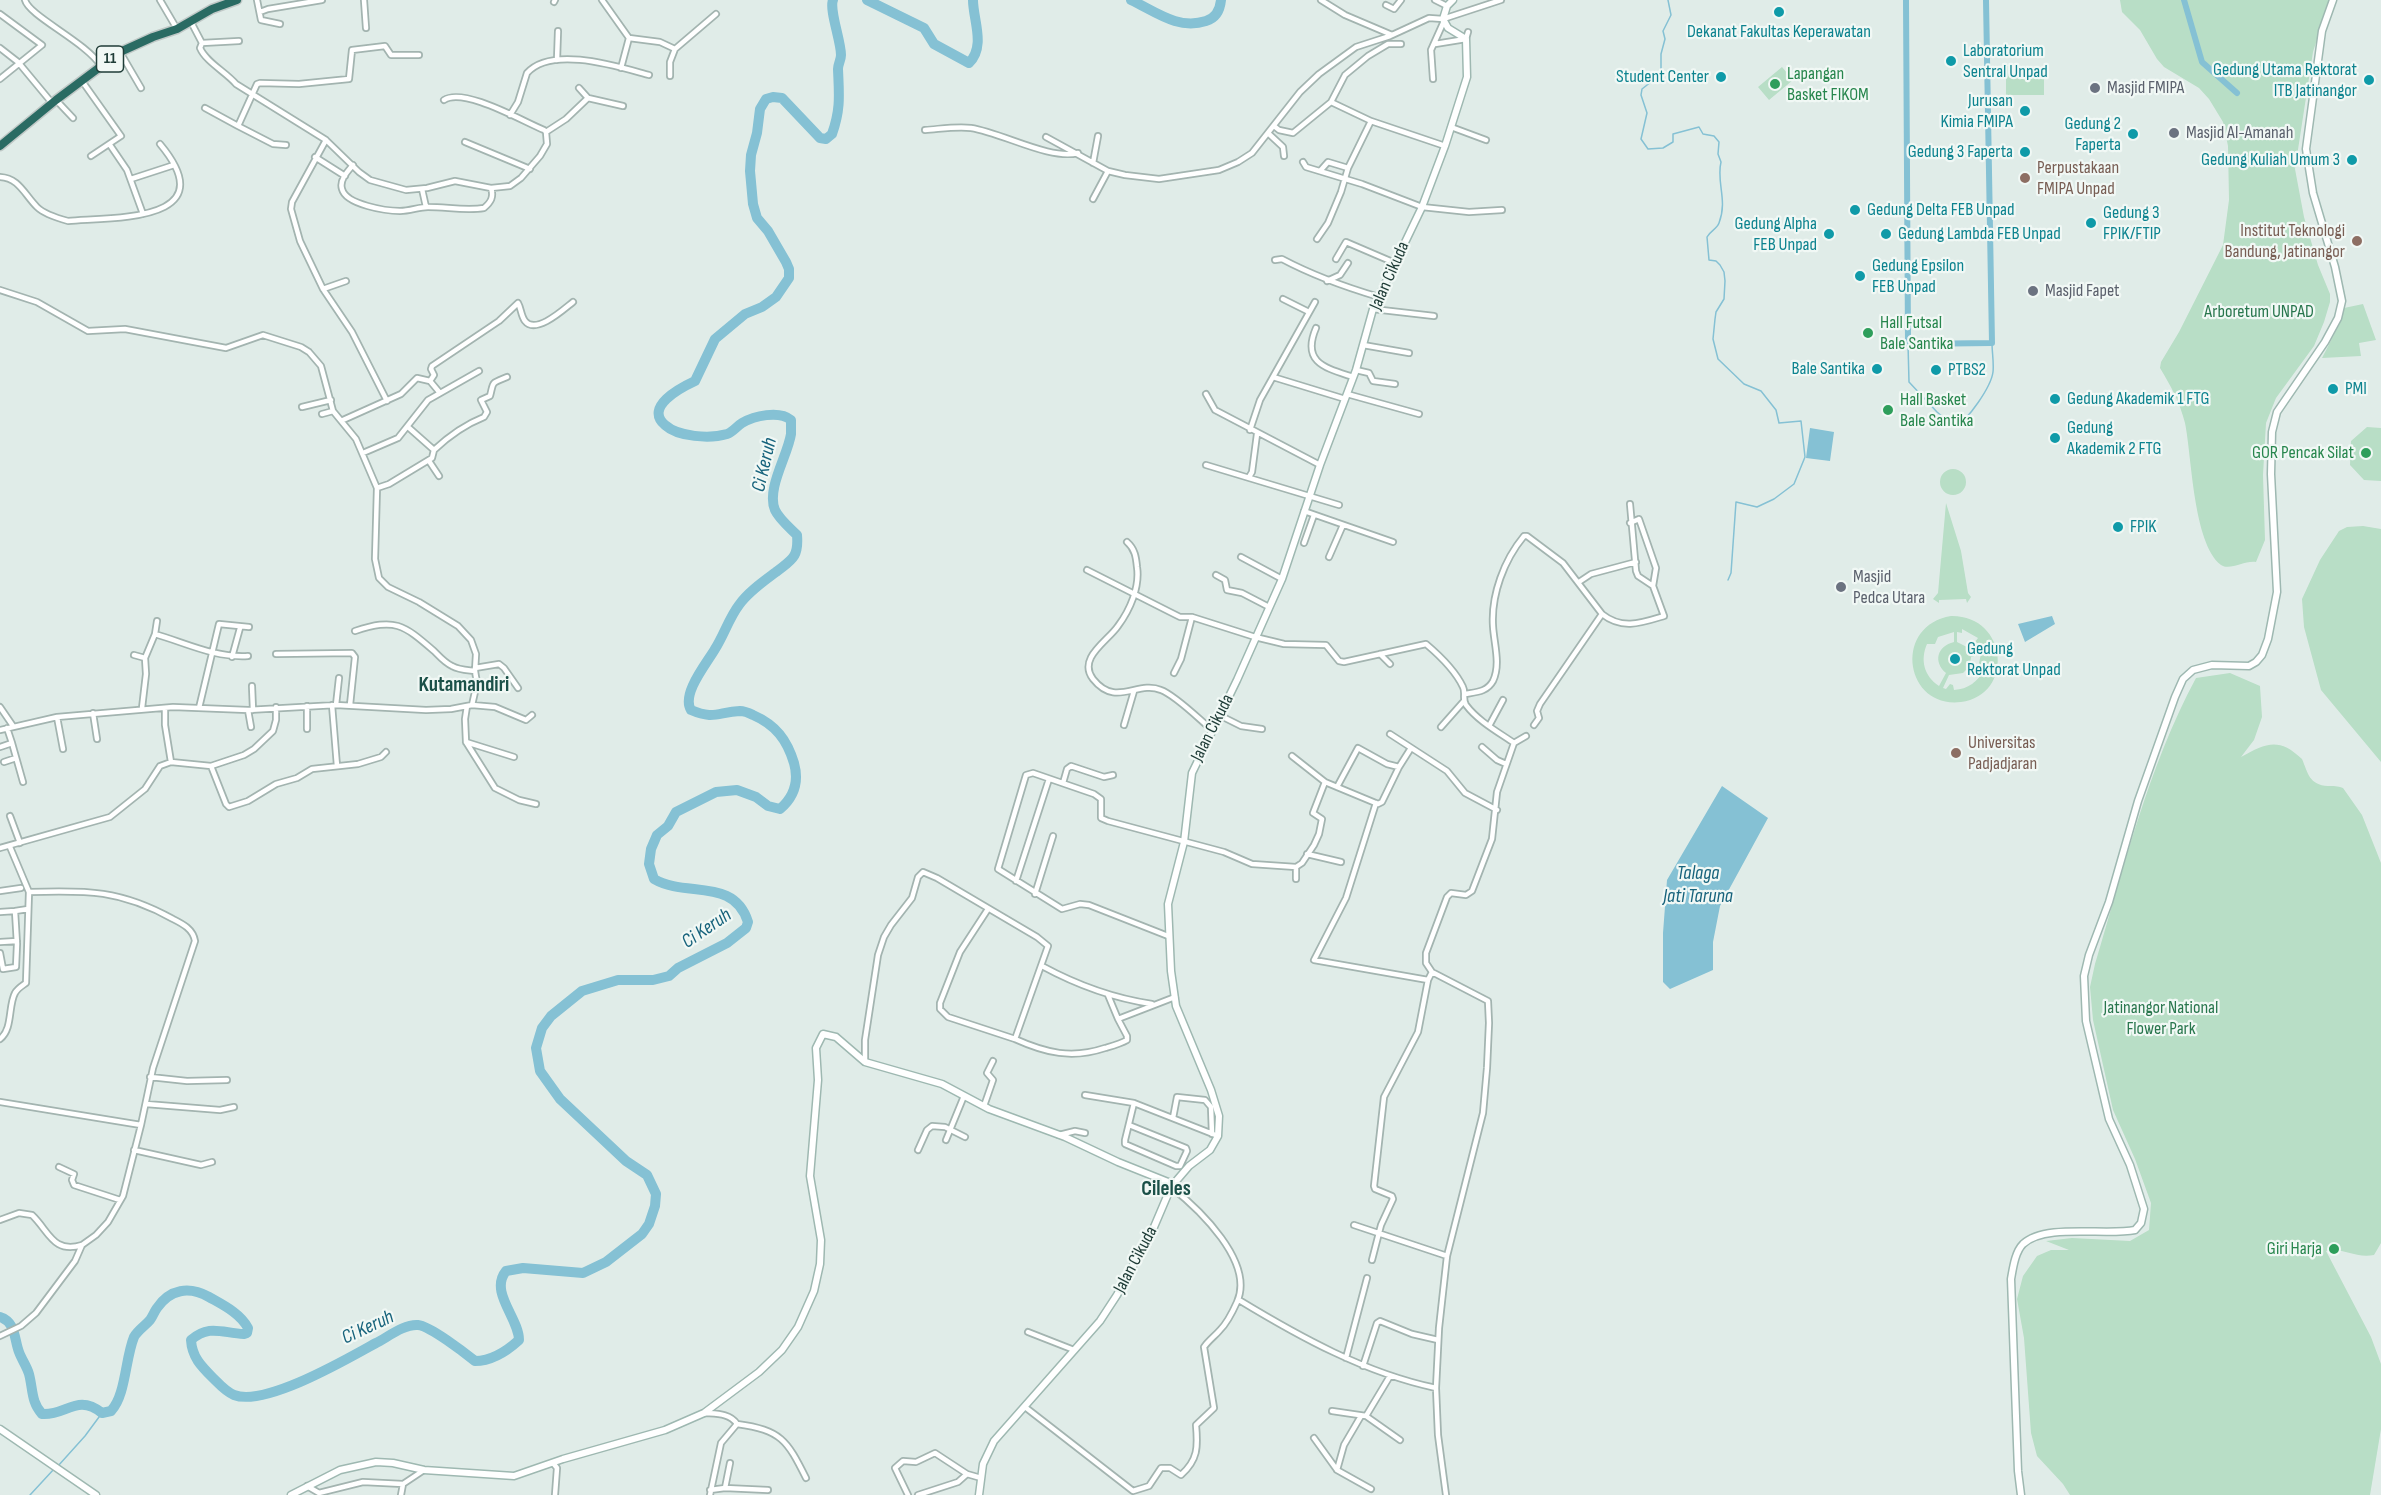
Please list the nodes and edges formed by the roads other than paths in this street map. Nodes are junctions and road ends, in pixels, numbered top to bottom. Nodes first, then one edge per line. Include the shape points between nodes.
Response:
1 (25, 0) edge
2 (160, 0) edge
3 (237, 0) edge
4 (257, 0) edge
5 (322, 0) edge
6 (364, 0) edge
7 (602, 0) edge
8 (1321, 0) edge
9 (1401, 0) edge
10 (1435, 0) edge
11 (1453, 0) edge
12 (1501, 0) edge
13 (2333, 0) edge
14 (221, 3) edge
15 (1386, 5) dead end
16 (1447, 6) junction
17 (260, 12) junction
18 (0, 14) edge
19 (717, 14) dead end
20 (1443, 20) junction
21 (190, 22) junction
22 (280, 24) dead end
23 (366, 28) dead end
24 (177, 29) junction
25 (558, 31) dead end
26 (1392, 34) junction
27 (1467, 36) junction
28 (629, 38) junction
29 (239, 41) dead end
30 (202, 43) junction
31 (1401, 44) dead end
32 (1435, 44) dead end
33 (0, 48) edge
34 (675, 49) junction
35 (120, 52) junction
36 (419, 55) dead end
37 (557, 60) junction
38 (18, 62) junction
39 (101, 66) junction
40 (621, 68) junction
41 (350, 74) junction
42 (358, 74) dead end
43 (649, 75) dead end
44 (670, 76) dead end
45 (0, 79) edge
46 (1433, 79) dead end
47 (82, 81) junction
48 (141, 88) dead end
49 (579, 88) dead end
50 (254, 95) junction
51 (588, 98) junction
52 (444, 100) dead end
53 (54, 102) junction
54 (1330, 102) junction
55 (623, 106) dead end
56 (205, 108) dead end
57 (510, 115) junction
58 (73, 118) dead end
59 (1371, 121) junction
60 (238, 126) junction
61 (1274, 126) junction
62 (1451, 127) junction
63 (925, 130) dead end
64 (546, 132) junction
65 (1269, 134) junction
66 (1098, 136) dead end
67 (1046, 137) dead end
68 (326, 140) junction
69 (1486, 140) dead end
70 (465, 142) dead end
71 (160, 144) dead end
72 (110, 145) junction
73 (286, 145) dead end
74 (0, 146) edge
75 (1445, 146) junction
76 (1078, 153) junction
77 (91, 156) dead end
78 (1284, 156) dead end
79 (315, 158) junction
80 (1303, 162) dead end
81 (1093, 164) junction
82 (174, 165) junction
83 (353, 165) junction
84 (1348, 168) junction
85 (530, 169) junction
86 (1108, 171) junction
87 (1320, 171) junction
88 (345, 176) junction
89 (0, 177) edge
90 (131, 179) junction
91 (1345, 179) junction
92 (491, 188) junction
93 (422, 189) junction
94 (1093, 199) dead end
95 (426, 207) junction
96 (1422, 207) junction
97 (1502, 210) dead end
98 (144, 214) junction
99 (1317, 239) dead end
100 (1336, 259) dead end
101 (1275, 260) dead end
102 (1348, 263) dead end
103 (1395, 263) junction
104 (346, 281) dead end
105 (1327, 281) junction
106 (323, 289) junction
107 (0, 290) edge
108 (1379, 297) junction
109 (1283, 298) dead end
110 (573, 302) dead end
111 (1315, 302) dead end
112 (1373, 309) junction
113 (1310, 312) junction
114 (1434, 316) dead end
115 (1316, 328) dead end
116 (1363, 345) junction
117 (1409, 353) dead end
118 (479, 371) dead end
119 (1354, 373) junction
120 (507, 377) dead end
121 (1273, 377) junction
122 (430, 381) junction
123 (1395, 384) dead end
124 (440, 393) junction
125 (1206, 394) dead end
126 (1346, 397) junction
127 (331, 400) junction
128 (387, 401) junction
129 (302, 407) dead end
130 (333, 411) junction
131 (322, 414) dead end
132 (1419, 414) dead end
133 (343, 420) junction
134 (408, 426) junction
135 (1250, 430) junction
136 (1257, 434) junction
137 (434, 450) junction
138 (363, 453) junction
139 (429, 461) junction
140 (1206, 465) dead end
141 (1320, 465) junction
142 (439, 476) dead end
143 (1249, 477) junction
144 (377, 488) junction
145 (1310, 495) junction
146 (1630, 504) dead end
147 (1339, 505) dead end
148 (1304, 511) junction
149 (1314, 514) junction
150 (1630, 523) junction
151 (1343, 525) junction
152 (1127, 542) dead end
153 (1393, 542) dead end
154 (1304, 543) dead end
155 (1241, 557) dead end
156 (1329, 558) dead end
157 (1635, 562) junction
158 (1087, 570) dead end
159 (1216, 575) dead end
160 (1282, 579) junction
161 (1579, 582) junction
162 (1653, 586) junction
163 (1133, 595) junction
164 (1269, 607) junction
165 (1602, 614) junction
166 (1192, 617) junction
167 (157, 621) dead end
168 (240, 627) junction
169 (249, 627) dead end
170 (354, 631) dead end
171 (155, 634) junction
172 (1256, 638) junction
173 (211, 653) junction
174 (276, 654) dead end
175 (1380, 654) junction
176 (134, 655) dead end
177 (249, 656) dead end
178 (232, 657) junction
179 (145, 658) junction
180 (1390, 664) dead end
181 (475, 670) junction
182 (1174, 673) dead end
183 (339, 678) dead end
184 (477, 683) junction
185 (490, 684) dead end
186 (252, 686) dead end
187 (518, 688) dead end
188 (1134, 691) junction
189 (1465, 694) junction
190 (1503, 700) dead end
191 (1464, 701) junction
192 (334, 705) junction
193 (350, 705) junction
194 (470, 705) junction
195 (307, 706) junction
196 (0, 707) edge
197 (276, 707) junction
198 (142, 708) junction
199 (165, 708) junction
200 (199, 708) junction
201 (250, 710) junction
202 (93, 713) junction
203 (532, 715) dead end
204 (1219, 715) junction
205 (57, 717) junction
206 (1124, 725) dead end
207 (1534, 725) dead end
208 (1489, 726) junction
209 (10, 727) junction
210 (251, 727) dead end
211 (1441, 727) dead end
212 (308, 729) dead end
213 (1211, 729) junction
214 (1262, 729) dead end
215 (0, 730) edge
216 (1390, 734) dead end
217 (1526, 736) dead end
218 (97, 739) dead end
219 (466, 742) junction
220 (12, 743) junction
221 (1514, 743) junction
222 (0, 747) edge
223 (1482, 747) dead end
224 (1411, 748) junction
225 (63, 749) dead end
226 (386, 752) dead end
227 (1292, 756) dead end
228 (514, 757) dead end
229 (16, 758) junction
230 (4, 762) dead end
231 (171, 762) junction
232 (1506, 764) junction
233 (211, 766) junction
234 (337, 766) junction
235 (1399, 767) junction
236 (1113, 775) dead end
237 (1049, 779) junction
238 (23, 782) dead end
239 (1325, 782) junction
240 (1063, 783) junction
241 (1337, 787) junction
242 (1376, 803) junction
243 (536, 804) dead end
244 (1497, 810) junction
245 (10, 816) dead end
246 (1053, 836) dead end
247 (1184, 842) junction
248 (20, 843) junction
249 (10, 846) junction
250 (0, 848) edge
251 (1307, 854) junction
252 (1341, 862) dead end
253 (1296, 867) junction
254 (1296, 879) dead end
255 (1016, 881) junction
256 (21, 888) dead end
257 (0, 891) edge
258 (29, 892) junction
259 (1035, 894) junction
260 (28, 909) junction
261 (988, 909) junction
262 (15, 911) junction
263 (0, 912) edge
264 (1168, 936) junction
265 (17, 941) junction
266 (0, 942) edge
267 (0, 953) edge
268 (1042, 966) junction
269 (1432, 972) junction
270 (1428, 980) junction
271 (1108, 995) junction
272 (1175, 997) junction
273 (1153, 1004) junction
274 (1118, 1019) junction
275 (0, 1039) edge
276 (1015, 1039) junction
277 (993, 1061) dead end
278 (865, 1062) junction
279 (150, 1077) junction
280 (227, 1080) dead end
281 (1085, 1095) dead end
282 (964, 1096) junction
283 (0, 1102) edge
284 (1134, 1103) junction
285 (146, 1104) junction
286 (984, 1106) junction
287 (234, 1107) dead end
288 (1173, 1118) junction
289 (141, 1125) junction
290 (1129, 1125) junction
291 (950, 1130) junction
292 (1085, 1133) dead end
293 (1059, 1135) junction
294 (1215, 1135) junction
295 (965, 1137) dead end
296 (946, 1140) dead end
297 (134, 1150) junction
298 (918, 1150) dead end
299 (212, 1162) dead end
300 (59, 1167) dead end
301 (1172, 1186) junction
302 (120, 1200) junction
303 (0, 1220) edge
304 (1354, 1225) dead end
305 (1379, 1234) junction
306 (82, 1245) junction
307 (1447, 1256) junction
308 (1372, 1260) dead end
309 (1367, 1278) dead end
310 (1239, 1300) junction
311 (1028, 1332) dead end
312 (0, 1335) edge
313 (1438, 1340) junction
314 (1074, 1350) junction
315 (1346, 1358) junction
316 (1364, 1366) junction
317 (1390, 1376) junction
318 (1436, 1388) junction
319 (1025, 1407) junction
320 (1332, 1411) dead end
321 (704, 1413) junction
322 (1364, 1416) junction
323 (737, 1424) junction
324 (0, 1429) edge
325 (1314, 1438) dead end
326 (1400, 1440) dead end
327 (553, 1463) junction
328 (730, 1463) dead end
329 (424, 1470) junction
330 (1337, 1470) junction
331 (967, 1474) junction
332 (806, 1478) dead end
333 (981, 1478) junction
334 (403, 1484) junction
335 (307, 1486) junction
336 (725, 1488) junction
337 (1371, 1489) dead end
338 (768, 1490) dead end
339 (710, 1493) edge
340 (96, 1495) edge
341 (291, 1495) edge
342 (401, 1495) edge
343 (555, 1495) edge
344 (908, 1495) edge
345 (918, 1495) edge
346 (979, 1495) edge
347 (1446, 1495) edge
348 (2021, 1495) edge

1 - 39 street via 30,10 95,56
2 - 24 street
3 - 14 highway, 11
4 - 17 street
5 - 17 street
6 - 23 street
7 - 28 street
8 - 26 street via 1345,15
9 - 15 street via 1394,9
10 - 16 street
11 - 16 street
12 - 20 street
13 - 348 street via 2322,31 2306,149 2313,193 2341,289 2341,308 2325,342 2277,412 2272,432 2277,592 2262,655 2249,666 2212,665 2193,670 2183,679 2138,801 2089,955 2084,976 2086,1021 2109,1119 2130,1165 2144,1216 2135,1230 2051,1233 2030,1240 2018,1252 2011,1296
14 - 21 highway, 11
16 - 20 street
17 - 22 street via 261,20
18 - 38 street via 42,44
19 - 34 street
20 - 26 street via 1429,18
20 - 27 street via 1448,28
20 - 46 street via 1431,50
21 - 24 highway, 11
21 - 30 street
24 - 35 highway, 11
25 - 37 street
26 - 61 street via 1356,47 1319,74
27 - 32 street
27 - 62 street, Jalan Cikuda via 1467,77
28 - 34 street via 660,42
28 - 40 street
29 - 30 street
30 - 50 street via 200,48 206,57
31 - 54 street via 1388,44 1368,56 1345,75
33 - 38 street
34 - 44 street
35 - 39 highway, 11
35 - 48 street
36 - 41 street via 391,55 385,46 352,50
37 - 40 street
37 - 57 street via 538,64 527,73
38 - 45 street
38 - 53 street
39 - 47 highway, 11
40 - 43 street
41 - 42 street
41 - 50 street via 346,80 260,83
47 - 53 highway, 11
47 - 72 street via 121,134
49 - 51 street
50 - 60 street
50 - 68 street
51 - 55 street
51 - 64 street
52 - 57 street via 460,96
53 - 58 street
53 - 74 highway, 11
54 - 59 street
54 - 61 street via 1293,133
56 - 60 street
57 - 64 street
59 - 75 street
59 - 84 street
60 - 73 street via 273,144
61 - 65 street
62 - 69 street
62 - 75 street, Jalan Cikuda
63 - 76 street via 970,128 1058,154
64 - 85 street via 547,144
65 - 78 street via 1283,147
65 - 86 street via 1252,153 1219,170 1159,179
66 - 81 street
67 - 76 street
68 - 79 street
68 - 83 street
70 - 85 street
71 - 82 street
72 - 77 street
72 - 90 street
75 - 96 street, Jalan Cikuda
76 - 81 street
79 - 88 street
79 - 106 street via 291,207 300,241
80 - 87 street via 1306,167
81 - 86 street
82 - 90 street
82 - 98 street via 178,194 162,208
83 - 88 street
83 - 93 street via 370,180 406,190
84 - 87 street via 1328,162
84 - 91 street
85 - 92 street via 510,186
86 - 94 street
87 - 91 street
88 - 95 street via 341,188 357,203 393,211
89 - 98 street via 13,180 37,207 61,219
90 - 98 street
91 - 96 street
91 - 99 street via 1328,223
92 - 93 street via 455,181
92 - 95 street via 493,194 484,208
93 - 95 street
96 - 97 street via 1469,212
96 - 103 street, Jalan Cikuda
100 - 103 street via 1346,242
101 - 105 street via 1282,259
102 - 105 street via 1340,275
103 - 108 street, Jalan Cikuda
104 - 106 street
105 - 108 street
106 - 128 street via 352,332
107 - 127 street via 37,302 88,331 125,329 226,348 263,335 301,347 321,366
108 - 112 street, Jalan Cikuda
109 - 113 street
110 - 122 street via 539,325 524,320 518,303 499,321 432,366 434,375
111 - 113 street
112 - 114 street
112 - 116 street, Jalan Cikuda
113 - 121 street
115 - 119 street via 1311,340 1317,360 1329,370
116 - 117 street
116 - 119 street, Jalan Cikuda
118 - 124 street
119 - 123 street via 1369,373 1373,381
119 - 126 street, Jalan Cikuda
120 - 137 street via 494,382 490,396 481,400 487,412 484,417 469,422
121 - 126 street
121 - 135 street
122 - 124 street
122 - 128 street via 417,378
124 - 134 street via 428,400
125 - 135 street via 1215,410
126 - 132 street
126 - 141 street, Jalan Cikuda
127 - 129 street
127 - 130 street
128 - 133 street
130 - 131 street
130 - 133 street
133 - 138 street
134 - 137 street
134 - 138 street via 398,438
135 - 136 street
136 - 141 street
136 - 143 street
137 - 139 street
138 - 144 street
139 - 142 street
139 - 144 street
140 - 143 street
141 - 145 street, Jalan Cikuda
143 - 145 street
144 - 181 street via 375,559 379,578 388,587 458,626 471,640
145 - 147 street
145 - 148 street, Jalan Cikuda
146 - 150 street
148 - 149 street
148 - 160 street, Jalan Cikuda
149 - 151 street
149 - 154 street
150 - 157 street
150 - 162 street via 1639,519 1656,568
151 - 153 street
151 - 156 street
152 - 163 street via 1134,550 1138,577
155 - 160 street
157 - 161 street via 1592,574
157 - 162 street via 1638,576
158 - 163 street
159 - 164 street via 1225,580 1227,590
160 - 164 street, Jalan Cikuda
161 - 165 street
161 - 189 street via 1563,563 1527,536 1523,537 1497,588 1494,678 1483,690
162 - 165 street via 1664,616 1639,624 1620,624
163 - 166 street via 1180,617
163 - 188 street via 1117,628 1099,646 1089,672 1100,686 1118,693
164 - 172 street, Jalan Cikuda
165 - 207 street via 1540,704
166 - 172 street
166 - 182 street
167 - 171 street
168 - 169 street
168 - 173 street via 219,624
168 - 178 street
170 - 181 street via 400,626 448,664
171 - 173 street
171 - 179 street
172 - 175 street via 1284,644 1326,645 1344,662
172 - 204 street, Jalan Cikuda
173 - 178 street
173 - 200 street
174 - 193 street via 352,653 355,657
175 - 180 street
175 - 189 street via 1426,644 1455,675
176 - 179 street
177 - 178 street
179 - 198 street
181 - 184 street
181 - 187 street via 499,664
183 - 192 street
184 - 185 street
184 - 194 street
186 - 201 street
188 - 206 street
188 - 213 street via 1161,689
189 - 191 street
190 - 208 street
191 - 208 street
191 - 211 street
192 - 193 street
192 - 195 street
192 - 234 street
193 - 194 street via 426,710
194 - 203 street via 495,708 526,720
194 - 219 street via 465,719
195 - 197 street
195 - 212 street
196 - 209 street
197 - 201 street
197 - 233 street via 273,731 254,749
198 - 199 street
198 - 202 street
199 - 200 street
199 - 231 street
200 - 201 street
201 - 210 street
202 - 205 street
202 - 218 street
204 - 213 street, Jalan Cikuda
204 - 214 street via 1241,726
205 - 209 street
205 - 225 street
208 - 221 street
209 - 215 street
209 - 220 street
213 - 247 street, Jalan Cikuda via 1191,773
216 - 224 street
217 - 221 street
219 - 228 street
219 - 243 street via 495,788
220 - 222 street
220 - 229 street
221 - 232 street
223 - 232 street
224 - 235 street
224 - 244 street via 1447,771 1465,793
226 - 234 street via 358,764
227 - 239 street
229 - 230 street
229 - 238 street
231 - 233 street
231 - 248 street via 160,765 145,789 110,817
232 - 244 street via 1497,792
233 - 234 street via 228,807 312,769
235 - 241 street via 1358,748
235 - 242 street via 1382,802
236 - 240 street via 1104,777 1071,766
237 - 240 street
237 - 255 street
237 - 255 street via 1033,773 1025,777 998,865 1000,872
239 - 241 street
239 - 251 street via 1313,813 1322,819 1321,826
240 - 247 street via 1098,797 1102,819
241 - 242 street
242 - 270 street via 1346,898 1314,960
244 - 269 street via 1492,839 1473,891 1466,895 1451,893 1444,903 1426,953 1426,963
245 - 248 street
246 - 259 street
247 - 253 street via 1256,865
247 - 264 street, Jalan Cikuda via 1168,904
248 - 249 street
249 - 250 street
249 - 258 street
251 - 252 street
251 - 253 street
253 - 254 street
255 - 259 street
256 - 257 street
258 - 260 street
258 - 279 street via 99,891 118,895 151,907 194,935
259 - 264 street via 1062,909 1089,905
260 - 262 street
260 - 275 street via 26,983 15,993 8,1025
261 - 268 street via 1046,943
261 - 276 street via 960,952 940,1009 948,1017
261 - 278 street via 927,873 920,873 912,898 891,925 878,955
262 - 263 street
262 - 265 street
264 - 272 street, Jalan Cikuda
265 - 266 street
265 - 267 street via 16,967 3,969
268 - 271 street
268 - 276 street
269 - 270 street
269 - 307 street via 1488,1001 1483,1113
270 - 305 street via 1418,1032 1384,1097 1374,1186 1393,1199
271 - 273 street
271 - 274 street
272 - 273 street
272 - 294 street, Jalan Cikuda via 1220,1120
273 - 274 street
274 - 276 street via 1126,1040 1089,1053 1057,1054
277 - 286 street via 987,1073 993,1080
278 - 282 street via 939,1083
278 - 321 street via 836,1037 827,1033 820,1037 816,1048 818,1080 810,1176 821,1252 814,1291 798,1327 782,1350
279 - 280 street
279 - 285 street
281 - 284 street
282 - 286 street
282 - 291 street
283 - 289 street
284 - 288 street
284 - 290 street
285 - 287 street via 220,1110
285 - 289 street
286 - 293 street
288 - 294 street
288 - 294 street via 1177,1097 1205,1100 1211,1107
289 - 297 street
290 - 290 street via 1186,1148 1180,1166 1125,1144
291 - 295 street
291 - 296 street
291 - 298 street via 940,1125 929,1127
292 - 293 street
293 - 301 street
294 - 301 street, Jalan Cikuda via 1210,1150
297 - 299 street via 201,1165
297 - 302 street
300 - 302 street via 74,1174 74,1185
301 - 310 street via 1221,1237 1233,1256 1239,1274
301 - 314 street, Jalan Cikuda via 1117,1295
302 - 306 street via 108,1222
303 - 306 street via 27,1213 62,1247
304 - 305 street
305 - 307 street
305 - 308 street
306 - 312 street via 75,1261 36,1312 21,1326
307 - 313 street
309 - 315 street
310 - 315 street
310 - 319 street via 1221,1330 1204,1347 1214,1408 1198,1422 1197,1454 1181,1475 1161,1468 1149,1486 1129,1490
311 - 314 street
313 - 316 street via 1380,1321
313 - 318 street
314 - 319 street, Jalan Cikuda
315 - 316 street
316 - 317 street
317 - 318 street
317 - 322 street
318 - 347 street
319 - 333 street, Jalan Cikuda via 990,1446
320 - 322 street
321 - 323 street via 732,1417
321 - 327 street via 665,1430
322 - 326 street
322 - 330 street via 1344,1445
323 - 332 street via 760,1427 778,1437 795,1455
323 - 339 street via 721,1443
324 - 340 street
325 - 330 street
327 - 329 street via 507,1477
327 - 343 street via 557,1468
328 - 336 street
329 - 334 street
329 - 335 street via 376,1462 340,1470
330 - 337 street
331 - 333 street
331 - 344 street via 935,1453 916,1462 903,1461 895,1468
331 - 345 street via 958,1482
333 - 346 street, Jalan Cikuda
334 - 335 street via 363,1482 319,1493
334 - 342 street
335 - 341 street
336 - 338 street
336 - 339 street

